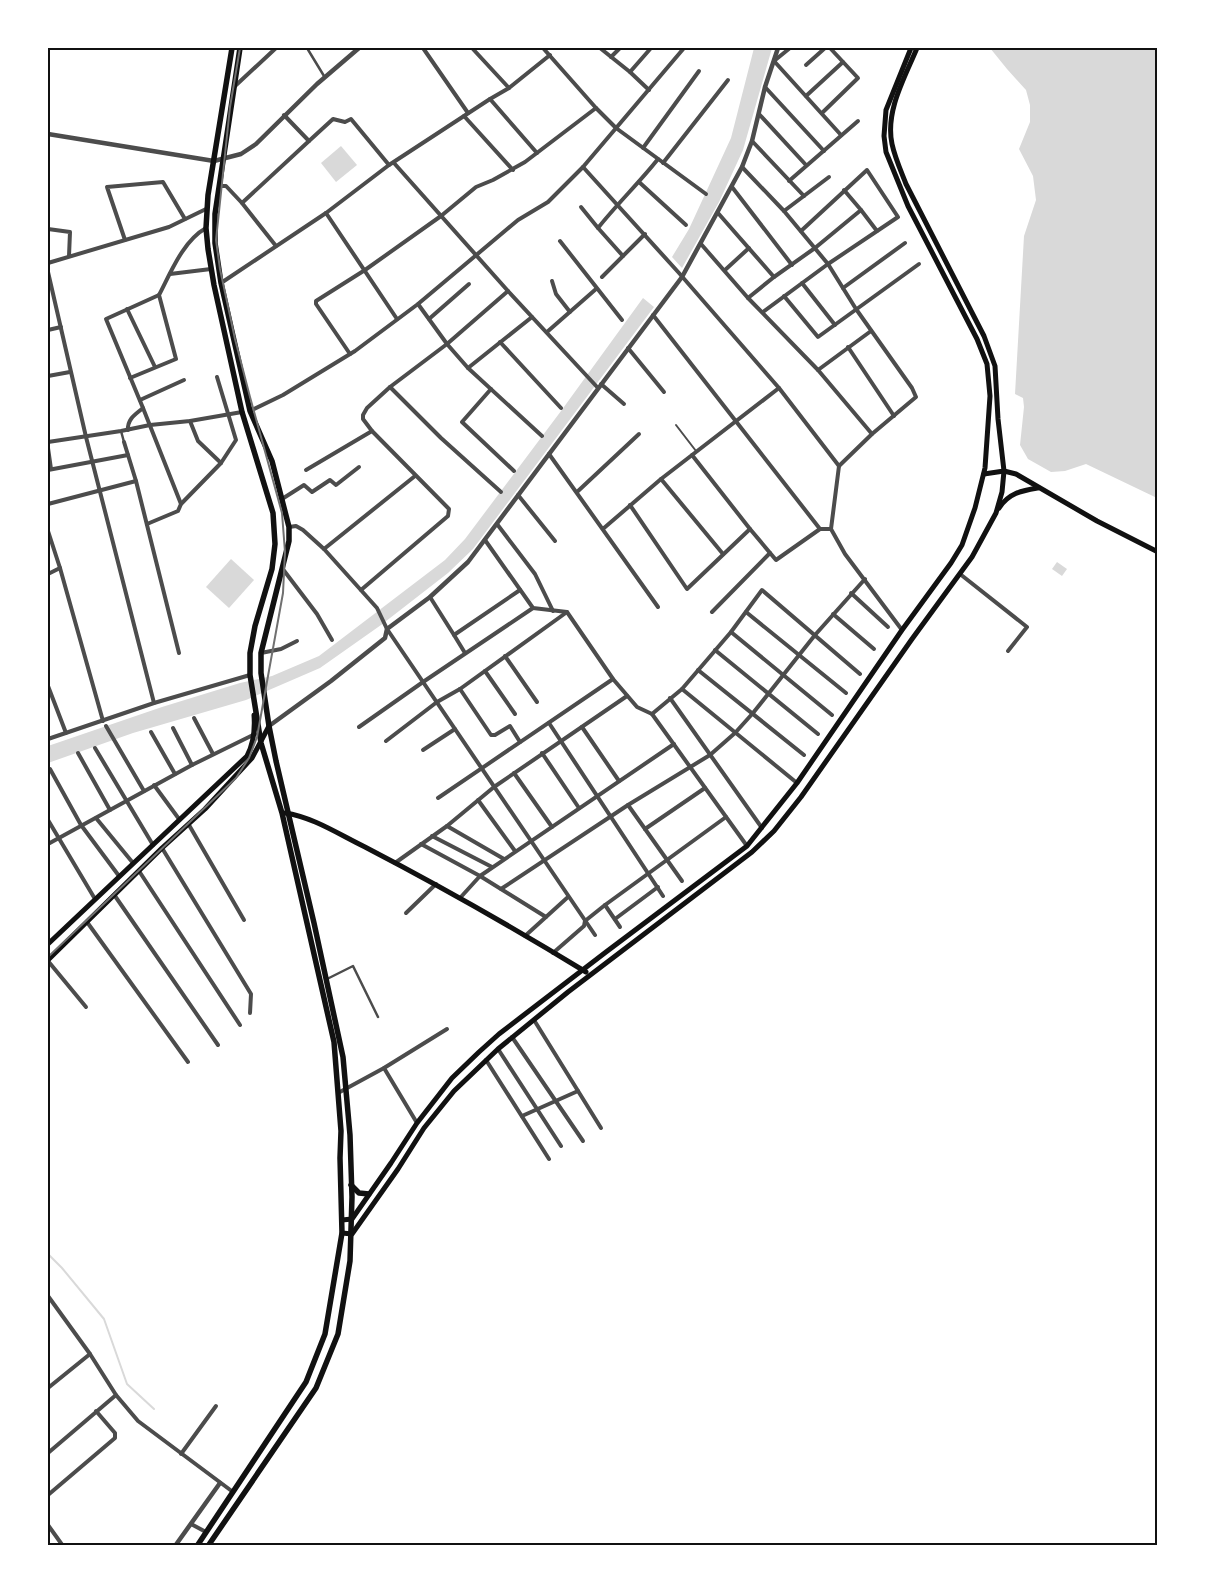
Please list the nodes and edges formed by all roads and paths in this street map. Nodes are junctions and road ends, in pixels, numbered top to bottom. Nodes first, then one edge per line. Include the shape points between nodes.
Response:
1 (232, 48) edge
2 (240, 48) edge
3 (276, 48) edge
4 (307, 48) edge
5 (359, 48) edge
6 (423, 48) edge
7 (472, 48) edge
8 (544, 48) edge
9 (600, 48) edge
10 (620, 48) edge
11 (651, 48) edge
12 (682, 48) edge
13 (778, 48) edge
14 (790, 48) edge
15 (825, 48) edge
16 (830, 48) edge
17 (910, 48) edge
18 (917, 48) edge
19 (550, 55) junction
20 (611, 57) junction
21 (774, 61) junction
22 (843, 62) junction
23 (806, 65) dead end
24 (698, 71) dead end
25 (630, 72) junction
26 (325, 77) junction
27 (728, 80) dead end
28 (234, 87) junction
29 (765, 87) junction
30 (509, 88) junction
31 (649, 90) junction
32 (806, 96) junction
33 (490, 99) junction
34 (596, 108) junction
35 (822, 113) junction
36 (759, 114) junction
37 (284, 115) junction
38 (466, 115) junction
39 (858, 121) dead end
40 (616, 128) junction
41 (48, 134) edge
42 (841, 135) junction
43 (309, 141) junction
44 (752, 141) junction
45 (643, 148) junction
46 (824, 151) junction
47 (537, 153) junction
48 (222, 159) junction
49 (658, 159) junction
50 (214, 161) junction
51 (394, 163) junction
52 (663, 163) junction
53 (388, 165) junction
54 (806, 165) junction
55 (583, 167) junction
56 (742, 167) junction
57 (513, 170) junction
58 (829, 177) dead end
59 (789, 181) junction
60 (640, 182) junction
61 (219, 186) junction
62 (732, 187) junction
63 (844, 190) junction
64 (706, 194) dead end
65 (804, 196) junction
66 (242, 203) junction
67 (616, 205) junction
68 (581, 207) dead end
69 (206, 209) junction
70 (861, 210) junction
71 (784, 211) junction
72 (718, 212) junction
73 (326, 213) junction
74 (441, 216) junction
75 (184, 219) junction
76 (686, 225) dead end
77 (206, 228) junction
78 (598, 228) junction
79 (48, 229) edge
80 (801, 231) junction
81 (877, 232) junction
82 (645, 234) junction
83 (125, 240) junction
84 (560, 241) dead end
85 (905, 243) dead end
86 (701, 244) junction
87 (276, 246) junction
88 (749, 248) junction
89 (815, 248) junction
90 (476, 255) junction
91 (69, 256) junction
92 (623, 256) junction
93 (48, 262) edge
94 (828, 264) junction
95 (919, 264) dead end
96 (792, 265) junction
97 (210, 269) junction
98 (365, 270) junction
99 (724, 270) junction
100 (48, 272) edge
101 (170, 274) junction
102 (681, 275) junction
103 (602, 277) dead end
104 (774, 277) junction
105 (552, 281) dead end
106 (220, 283) junction
107 (802, 283) junction
108 (469, 284) dead end
109 (214, 285) junction
110 (843, 288) junction
111 (596, 289) junction
112 (508, 291) junction
113 (159, 295) junction
114 (784, 296) junction
115 (748, 298) junction
116 (418, 304) junction
117 (856, 308) junction
118 (127, 309) junction
119 (570, 312) junction
120 (763, 312) junction
121 (653, 315) junction
122 (532, 317) junction
123 (397, 319) junction
124 (429, 319) junction
125 (622, 320) dead end
126 (835, 325) junction
127 (61, 327) junction
128 (48, 330) edge
129 (871, 331) junction
130 (547, 332) junction
131 (500, 342) junction
132 (447, 344) junction
133 (848, 347) junction
134 (628, 348) junction
135 (350, 354) junction
136 (155, 367) junction
137 (468, 368) junction
138 (818, 370) junction
139 (70, 372) junction
140 (48, 376) edge
141 (217, 376) dead end
142 (130, 378) junction
143 (184, 380) dead end
144 (598, 386) junction
145 (390, 387) junction
146 (779, 388) junction
147 (491, 389) junction
148 (664, 392) dead end
149 (140, 400) junction
150 (624, 404) dead end
151 (143, 408) junction
152 (560, 408) dead end
153 (250, 411) junction
154 (242, 412) junction
155 (229, 414) junction
156 (894, 416) junction
157 (190, 421) junction
158 (738, 421) junction
159 (150, 425) junction
160 (676, 425) dead end
161 (128, 430) junction
162 (121, 431) junction
163 (372, 431) junction
164 (639, 434) dead end
165 (872, 434) junction
166 (542, 436) dead end
167 (86, 437) junction
168 (48, 442) edge
169 (124, 442) joint
170 (48, 448) edge
171 (697, 452) junction
172 (549, 454) junction
173 (128, 455) junction
174 (692, 455) junction
175 (93, 463) junction
176 (221, 463) junction
177 (839, 466) junction
178 (359, 467) dead end
179 (49, 470) edge
180 (306, 470) dead end
181 (514, 471) dead end
182 (1004, 471) junction
183 (984, 474) junction
184 (415, 476) junction
185 (661, 479) junction
186 (136, 481) junction
187 (1039, 488) junction
188 (100, 492) junction
189 (501, 492) dead end
190 (577, 492) junction
191 (518, 495) junction
192 (282, 499) junction
193 (48, 504) edge
194 (180, 504) junction
195 (630, 504) junction
196 (996, 512) junction
197 (147, 524) junction
198 (497, 524) junction
199 (289, 527) junction
200 (604, 528) junction
201 (750, 529) junction
202 (820, 529) junction
203 (830, 529) junction
204 (48, 531) edge
205 (485, 540) junction
206 (288, 541) junction
207 (555, 541) dead end
208 (275, 542) junction
209 (52, 546) junction
210 (48, 548) edge
211 (324, 550) junction
212 (1158, 552) edge
213 (770, 553) junction
214 (723, 554) junction
215 (60, 568) junction
216 (282, 568) junction
217 (48, 574) edge
218 (960, 574) junction
219 (865, 580) junction
220 (361, 590) junction
221 (520, 590) junction
222 (851, 593) junction
223 (430, 597) junction
224 (658, 606) dead end
225 (533, 608) junction
226 (553, 611) junction
227 (567, 612) junction
228 (712, 612) dead end
229 (746, 612) junction
230 (833, 614) junction
231 (386, 626) junction
232 (888, 627) dead end
233 (902, 630) junction
234 (731, 632) junction
235 (454, 635) junction
236 (814, 635) junction
237 (332, 640) dead end
238 (297, 641) dead end
239 (874, 649) dead end
240 (715, 650) junction
241 (1008, 651) dead end
242 (180, 652) dead end
243 (261, 653) junction
244 (465, 653) junction
245 (799, 655) junction
246 (506, 656) junction
247 (698, 670) junction
248 (485, 671) junction
249 (860, 674) dead end
250 (783, 675) junction
251 (250, 676) junction
252 (613, 679) junction
253 (423, 682) junction
254 (48, 686) edge
255 (460, 689) junction
256 (682, 689) junction
257 (846, 693) dead end
258 (769, 694) junction
259 (627, 696) junction
260 (670, 698) junction
261 (437, 702) junction
262 (537, 702) dead end
263 (154, 704) junction
264 (753, 713) junction
265 (515, 714) dead end
266 (652, 714) junction
267 (832, 715) dead end
268 (194, 718) dead end
269 (256, 719) junction
270 (549, 722) junction
271 (104, 724) junction
272 (269, 726) junction
273 (359, 727) dead end
274 (582, 727) junction
275 (172, 728) dead end
276 (455, 729) junction
277 (152, 732) dead end
278 (66, 733) junction
279 (736, 733) junction
280 (255, 734) junction
281 (818, 734) dead end
282 (48, 739) edge
283 (561, 740) junction
284 (386, 741) dead end
285 (520, 742) junction
286 (261, 743) junction
287 (674, 744) junction
288 (95, 748) dead end
289 (423, 750) dead end
290 (542, 753) junction
291 (78, 754) dead end
292 (213, 754) junction
293 (710, 755) junction
294 (804, 755) dead end
295 (192, 765) junction
296 (690, 767) junction
297 (481, 768) junction
298 (50, 770) dead end
299 (514, 773) junction
300 (175, 774) junction
301 (619, 781) junction
302 (797, 783) junction
303 (154, 785) junction
304 (494, 787) junction
305 (705, 788) junction
306 (144, 791) junction
307 (598, 795) junction
308 (438, 798) dead end
309 (126, 800) junction
310 (478, 800) junction
311 (628, 805) junction
312 (579, 808) junction
313 (110, 810) junction
314 (285, 813) junction
315 (611, 816) junction
316 (726, 817) junction
317 (96, 818) junction
318 (179, 819) junction
319 (48, 820) edge
320 (81, 825) junction
321 (189, 825) junction
322 (446, 826) junction
323 (552, 827) junction
324 (762, 828) junction
325 (646, 829) junction
326 (432, 836) junction
327 (59, 838) junction
328 (531, 841) junction
329 (48, 844) edge
330 (421, 844) junction
331 (152, 845) junction
332 (747, 846) junction
333 (162, 848) junction
334 (515, 852) junction
335 (504, 859) junction
336 (544, 861) junction
337 (668, 861) junction
338 (133, 863) junction
339 (395, 863) junction
340 (492, 868) junction
341 (139, 872) junction
342 (650, 873) junction
343 (119, 876) junction
344 (480, 876) junction
345 (682, 881) dead end
346 (436, 884) junction
347 (658, 888) junction
348 (501, 889) junction
349 (115, 896) junction
350 (663, 896) dead end
351 (568, 897) junction
352 (460, 898) junction
353 (95, 899) junction
354 (605, 905) junction
355 (406, 913) dead end
356 (546, 917) junction
357 (614, 919) junction
358 (244, 920) dead end
359 (585, 921) junction
360 (87, 922) junction
361 (620, 927) dead end
362 (594, 935) dead end
363 (525, 936) junction
364 (48, 944) edge
365 (553, 953) junction
366 (48, 960) edge
367 (584, 971) junction
368 (591, 975) junction
369 (327, 979) junction
370 (86, 1007) dead end
371 (250, 1013) dead end
372 (378, 1016) dead end
373 (534, 1020) junction
374 (240, 1025) dead end
375 (335, 1028) junction
376 (447, 1029) dead end
377 (512, 1037) junction
378 (218, 1045) dead end
379 (498, 1049) junction
380 (486, 1060) junction
381 (188, 1062) dead end
382 (384, 1068) junction
383 (346, 1089) junction
384 (578, 1091) junction
385 (338, 1093) junction
386 (555, 1101) junction
387 (537, 1109) junction
388 (522, 1116) junction
389 (417, 1123) junction
390 (601, 1128) dead end
391 (583, 1141) dead end
392 (561, 1146) dead end
393 (550, 1159) dead end
394 (351, 1185) junction
395 (369, 1194) junction
396 (352, 1219) junction
397 (342, 1220) junction
398 (342, 1233) junction
399 (352, 1234) junction
400 (48, 1296) edge
401 (90, 1354) junction
402 (48, 1380) edge
403 (52, 1385) junction
404 (48, 1388) edge
405 (116, 1395) junction
406 (216, 1406) dead end
407 (96, 1411) junction
408 (48, 1453) edge
409 (180, 1454) junction
410 (220, 1483) junction
411 (232, 1492) junction
412 (48, 1495) edge
413 (191, 1524) junction
414 (48, 1525) edge
415 (206, 1532) junction
416 (63, 1546) edge
417 (175, 1546) edge
418 (197, 1546) edge
419 (208, 1546) edge

1 - 50 main road
2 - 28 main road
3 - 28 street
4 - 26 street
5 - 26 street
6 - 38 street
7 - 30 street
8 - 19 street
9 - 20 street
10 - 20 street
11 - 25 street
12 - 31 street
13 - 21 street
14 - 21 street
15 - 23 street
16 - 22 street
17 - 183 main road via 886,110 886,152 908,206 987,364 990,396
18 - 182 main road via 892,110 892,142 906,184 993,357
19 - 30 street
19 - 34 street
20 - 25 street
21 - 29 street
21 - 32 street
22 - 32 street
22 - 35 street via 858,78
24 - 45 street
25 - 31 street
26 - 37 street
27 - 52 street
28 - 48 main road
29 - 36 street
29 - 46 street
30 - 33 street
31 - 40 street
32 - 35 street
33 - 38 street
33 - 47 street
34 - 40 street
34 - 47 street
35 - 42 street
36 - 44 street
36 - 54 street
37 - 43 street
37 - 48 street via 249,149
38 - 51 street
38 - 57 street
39 - 42 street
40 - 45 street
40 - 55 street
41 - 50 street
42 - 46 street
43 - 53 street via 333,118 345,122 351,119
43 - 66 street
44 - 56 street
44 - 59 street
45 - 49 street
46 - 54 street
47 - 57 street
48 - 50 street
48 - 61 main road
49 - 52 street
49 - 60 street
50 - 69 main road
51 - 53 street
51 - 74 street
52 - 64 street
53 - 73 street
54 - 59 street
55 - 67 street
55 - 90 street via 548,202 518,220
56 - 62 street
56 - 71 street
57 - 74 street via 476,187
58 - 65 street
59 - 65 street
60 - 67 street
60 - 76 street
61 - 66 street via 226,186
61 - 106 main road via 215,243
62 - 72 street
62 - 96 street
63 - 70 street
63 - 80 street
63 - 81 street via 867,170 898,217
65 - 71 street
66 - 87 street
67 - 78 street
67 - 82 street
68 - 78 street
69 - 75 street
69 - 77 main road
70 - 81 street
70 - 89 street
71 - 80 street
72 - 86 street
72 - 88 street
73 - 87 street
73 - 98 street
74 - 90 street
74 - 98 street
75 - 83 street via 169,227
75 - 83 street via 163,182 107,187
77 - 97 main road
77 - 101 street via 190,243
78 - 92 street
79 - 91 street via 70,232
80 - 89 street
81 - 94 street
82 - 92 street
82 - 102 street
83 - 91 street
84 - 111 street
85 - 110 street
86 - 99 street
86 - 102 street
87 - 106 street
88 - 99 street
88 - 104 street
89 - 94 street
89 - 96 street
90 - 112 street
90 - 116 street
91 - 93 street
92 - 103 street
94 - 107 street
94 - 110 street
95 - 117 street
96 - 104 street
97 - 101 street
97 - 109 main road
98 - 123 street
98 - 135 street via 316,302
99 - 115 street
100 - 127 street
101 - 113 street
102 - 121 street
102 - 146 street
104 - 115 street
105 - 119 street via 556,294
106 - 109 street
106 - 153 main road
107 - 114 street
107 - 126 street
108 - 124 street
109 - 154 main road
110 - 117 street
111 - 119 street
111 - 125 street
112 - 122 street
112 - 132 street
113 - 118 street
113 - 136 street via 176,359
114 - 120 street
114 - 126 street via 817,337
115 - 120 street
116 - 123 street
116 - 124 street
117 - 126 street
117 - 129 street
118 - 136 street
118 - 142 street via 106,318
119 - 130 street
120 - 138 street
121 - 134 street
121 - 158 street
122 - 130 street
122 - 131 street
123 - 135 street
124 - 132 street
127 - 128 street
127 - 139 street
129 - 133 street
129 - 156 street via 916,397
130 - 144 street via 586,377
131 - 137 street
131 - 152 street
132 - 137 street
132 - 145 street
133 - 138 street
133 - 156 street
134 - 144 street
134 - 148 street
135 - 153 street
136 - 142 street
137 - 147 street
138 - 165 street
139 - 140 street
139 - 167 street
141 - 155 street
142 - 149 street
143 - 149 street
144 - 150 street
144 - 172 street
145 - 163 street via 363,415
145 - 189 street
146 - 158 street
146 - 177 street
147 - 166 street
147 - 181 street via 462,422
149 - 151 street
151 - 159 street
151 - 161 street via 130,419
153 - 192 main road via 272,461
154 - 155 street
154 - 208 main road via 273,513
155 - 157 street
155 - 176 street via 236,440
156 - 165 street
157 - 159 street
157 - 176 street via 198,440
158 - 171 street
158 - 202 street
159 - 161 street
159 - 194 street
160 - 171 lane
161 - 162 street
162 - 167 street
162 - 169 street
163 - 180 street
163 - 184 street
164 - 190 street
165 - 177 street
167 - 168 street
167 - 175 street
169 - 173 street
170 - 179 street
171 - 174 street
172 - 190 street
172 - 191 street
173 - 175 street
173 - 186 street
174 - 185 street
174 - 201 street
175 - 179 street
175 - 188 street
176 - 194 street
177 - 203 street
178 - 192 street via 336,485 330,480 312,492 304,485
182 - 183 main road
182 - 187 main road via 1016,474
182 - 196 main road
183 - 233 main road via 962,545
184 - 211 street
184 - 220 street via 450,509 448,516
185 - 195 street
185 - 214 street
186 - 188 street
186 - 197 street
187 - 196 main road via 1013,494
187 - 212 main road
188 - 193 street
188 - 263 street
190 - 200 street
191 - 198 street
191 - 207 street
192 - 199 main road
194 - 197 street via 178,511
195 - 200 street
195 - 214 street via 688,589
196 - 218 main road
197 - 242 street
198 - 205 street
198 - 226 street via 535,574
199 - 206 main road
199 - 211 street via 303,530
200 - 224 street
201 - 213 street
201 - 214 street
202 - 203 street
202 - 213 street via 776,560
203 - 219 street
204 - 209 street
205 - 221 street
205 - 223 street via 468,562
206 - 208 main road
206 - 216 main road
208 - 251 main road via 272,569 250,653
209 - 210 street
209 - 215 street
211 - 220 street
213 - 228 street
215 - 217 street
215 - 271 street
216 - 237 street
216 - 243 main road
218 - 241 street via 1028,627
218 - 368 main road via 774,831 752,852
219 - 222 street
219 - 233 street
220 - 231 street via 377,608
221 - 225 street
221 - 235 street
222 - 230 street
222 - 232 street
223 - 231 street
223 - 235 street
225 - 226 street
225 - 244 street
226 - 227 street
227 - 246 street
227 - 252 street
229 - 234 street
229 - 236 street via 762,590
229 - 245 street
230 - 236 street
230 - 239 street
231 - 253 street
231 - 272 street via 385,638
233 - 302 main road
234 - 240 street
234 - 250 street
235 - 244 street
236 - 245 street
236 - 249 street
238 - 243 street via 281,649
240 - 247 street
240 - 258 street
243 - 272 main road
244 - 253 street
245 - 250 street
245 - 257 street
246 - 248 street
246 - 262 street
247 - 256 street
247 - 264 street
248 - 255 street
248 - 265 street
250 - 258 street
250 - 267 street
251 - 263 street
251 - 269 main road
252 - 259 street
252 - 270 street
253 - 261 street
253 - 273 street
254 - 278 street
255 - 261 street
255 - 285 street via 491,736 510,726
256 - 260 street
256 - 279 street
258 - 264 street
258 - 281 street
259 - 266 street via 637,707
259 - 274 street
260 - 266 street
260 - 293 street
261 - 276 street
261 - 284 street
263 - 271 street
264 - 279 street
264 - 294 street
266 - 287 street
268 - 292 street
269 - 280 main road
269 - 286 main road
270 - 283 street
270 - 285 street
271 - 278 street
271 - 306 street
272 - 286 main road
272 - 314 main road
274 - 283 street
274 - 301 street
275 - 295 street
276 - 289 street
276 - 297 street
277 - 300 street
278 - 282 street
279 - 293 street
279 - 302 street
280 - 292 street
280 - 318 main road via 247,756
283 - 290 street
283 - 307 street
285 - 297 street
286 - 314 main road
286 - 321 main road via 252,758
287 - 296 street
287 - 301 street
288 - 309 street
290 - 299 street
290 - 312 street
291 - 313 street
292 - 295 street
293 - 296 street
293 - 324 street
295 - 300 street
296 - 305 street
296 - 311 street
297 - 304 street
297 - 308 street
298 - 320 street
299 - 304 street
299 - 323 street
300 - 303 street
301 - 307 street
302 - 324 main road
303 - 306 street
303 - 318 street
304 - 310 street
304 - 328 street
305 - 316 street
305 - 325 street
306 - 309 street
307 - 312 street
307 - 315 street
309 - 313 street
309 - 331 street
310 - 322 street
310 - 334 street
311 - 315 street
311 - 325 street
312 - 323 street
313 - 317 street
314 - 339 main road via 308,819
314 - 369 main road
314 - 375 main road via 309,935
315 - 336 street
315 - 342 street
316 - 332 street
316 - 337 street
317 - 320 street
317 - 338 street
318 - 331 main road
319 - 327 street
320 - 327 street
320 - 343 street
321 - 333 main road
321 - 358 street
322 - 326 street
322 - 335 street
323 - 328 street
324 - 332 main road
325 - 337 street
326 - 330 street
326 - 340 street
327 - 329 street
327 - 353 street
328 - 334 street
328 - 336 street
330 - 339 street
330 - 344 street
331 - 338 main road
332 - 367 main road
333 - 341 main road
333 - 371 street via 252,994
334 - 335 street
335 - 340 street
336 - 348 street
336 - 351 street
337 - 342 street
337 - 345 street
338 - 343 main road
339 - 346 main road
340 - 344 street
341 - 349 main road
341 - 374 street
342 - 347 street
342 - 354 street
343 - 353 main road
344 - 348 street
344 - 352 street
346 - 352 main road
346 - 355 street
347 - 350 street
347 - 357 street
348 - 356 street
349 - 360 main road
349 - 378 street
351 - 356 street
351 - 359 street
352 - 363 main road
353 - 364 main road
354 - 357 street
354 - 359 street
356 - 363 street
357 - 361 street
359 - 362 street
359 - 365 street via 584,926
360 - 366 main road
360 - 381 street
363 - 365 main road
365 - 367 main road
366 - 370 street
367 - 368 main road
367 - 389 main road via 479,1052 452,1078
368 - 373 main road
369 - 372 street via 353,966
369 - 375 main road
373 - 377 main road
373 - 384 street
375 - 383 main road via 343,1058
375 - 385 main road
376 - 382 street
377 - 379 main road
377 - 386 street
379 - 380 main road
379 - 387 street
380 - 388 street
380 - 399 main road via 454,1091 424,1128
382 - 383 street
382 - 389 street
383 - 385 street
383 - 394 main road
384 - 386 street
384 - 390 street
385 - 397 main road
386 - 387 street
386 - 391 street
387 - 388 street
387 - 392 street
388 - 393 street
389 - 395 main road
394 - 395 main road via 359,1193
394 - 396 main road
395 - 396 main road
396 - 397 main road
396 - 399 main road
397 - 398 main road
398 - 399 main road
398 - 411 main road via 325,1334 306,1382
399 - 419 main road via 338,1334 316,1388
400 - 401 street
401 - 403 street
401 - 405 street
402 - 403 street
403 - 404 street
405 - 407 street
405 - 409 street via 138,1420
406 - 409 street
407 - 408 street
407 - 412 street via 115,1433 115,1438
409 - 410 street
410 - 411 street
410 - 413 street
411 - 415 main road
413 - 415 street
413 - 417 street
414 - 416 street
415 - 418 main road

